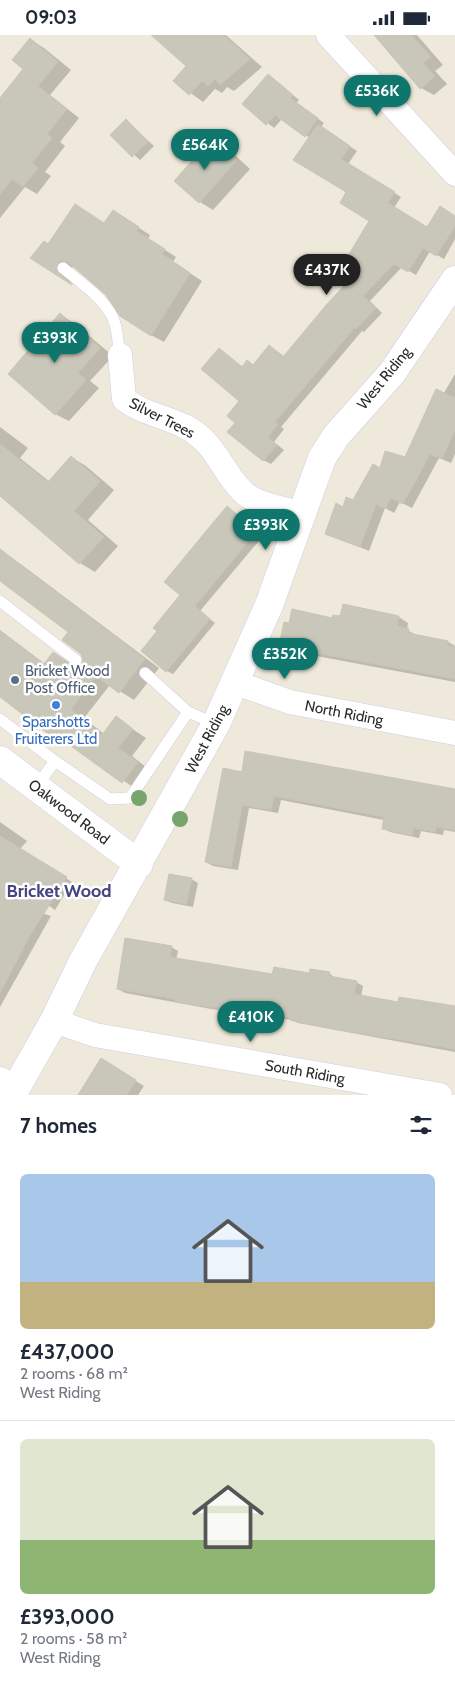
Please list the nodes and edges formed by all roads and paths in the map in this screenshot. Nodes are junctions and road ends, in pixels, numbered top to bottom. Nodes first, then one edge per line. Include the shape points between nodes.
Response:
1 (328, 35) edge
2 (455, 173) edge
3 (63, 268) dead end
4 (455, 280) edge
5 (120, 355) joint
6 (303, 514) junction
7 (0, 601) edge
8 (76, 660) dead end
9 (145, 673) dead end
10 (236, 683) junction
11 (188, 712) junction
12 (0, 719) edge
13 (216, 724) junction
14 (455, 733) edge
15 (0, 760) edge
16 (55, 761) junction
17 (36, 787) junction
18 (139, 864) junction
19 (54, 1021) junction
20 (10, 1088) edge
21 (440, 1095) edge

1 - 2 street
3 - 5 lane via 110,312
4 - 6 street, West Riding via 392,373 332,442 322,458
5 - 6 street, Silver Trees via 124,399 136,408 187,427 208,444 248,495
6 - 10 street, West Riding
7 - 8 lane
9 - 11 lane
10 - 13 street, West Riding
10 - 14 street, North Riding via 290,702
11 - 13 lane
11 - 16 lane via 130,798 110,799
12 - 16 lane
13 - 18 street, West Riding
15 - 17 street, Oakwood Road
16 - 17 lane
17 - 18 street, Oakwood Road
18 - 19 street, West Riding via 83,961
19 - 20 street, West Riding
19 - 21 street, South Riding via 94,1035

